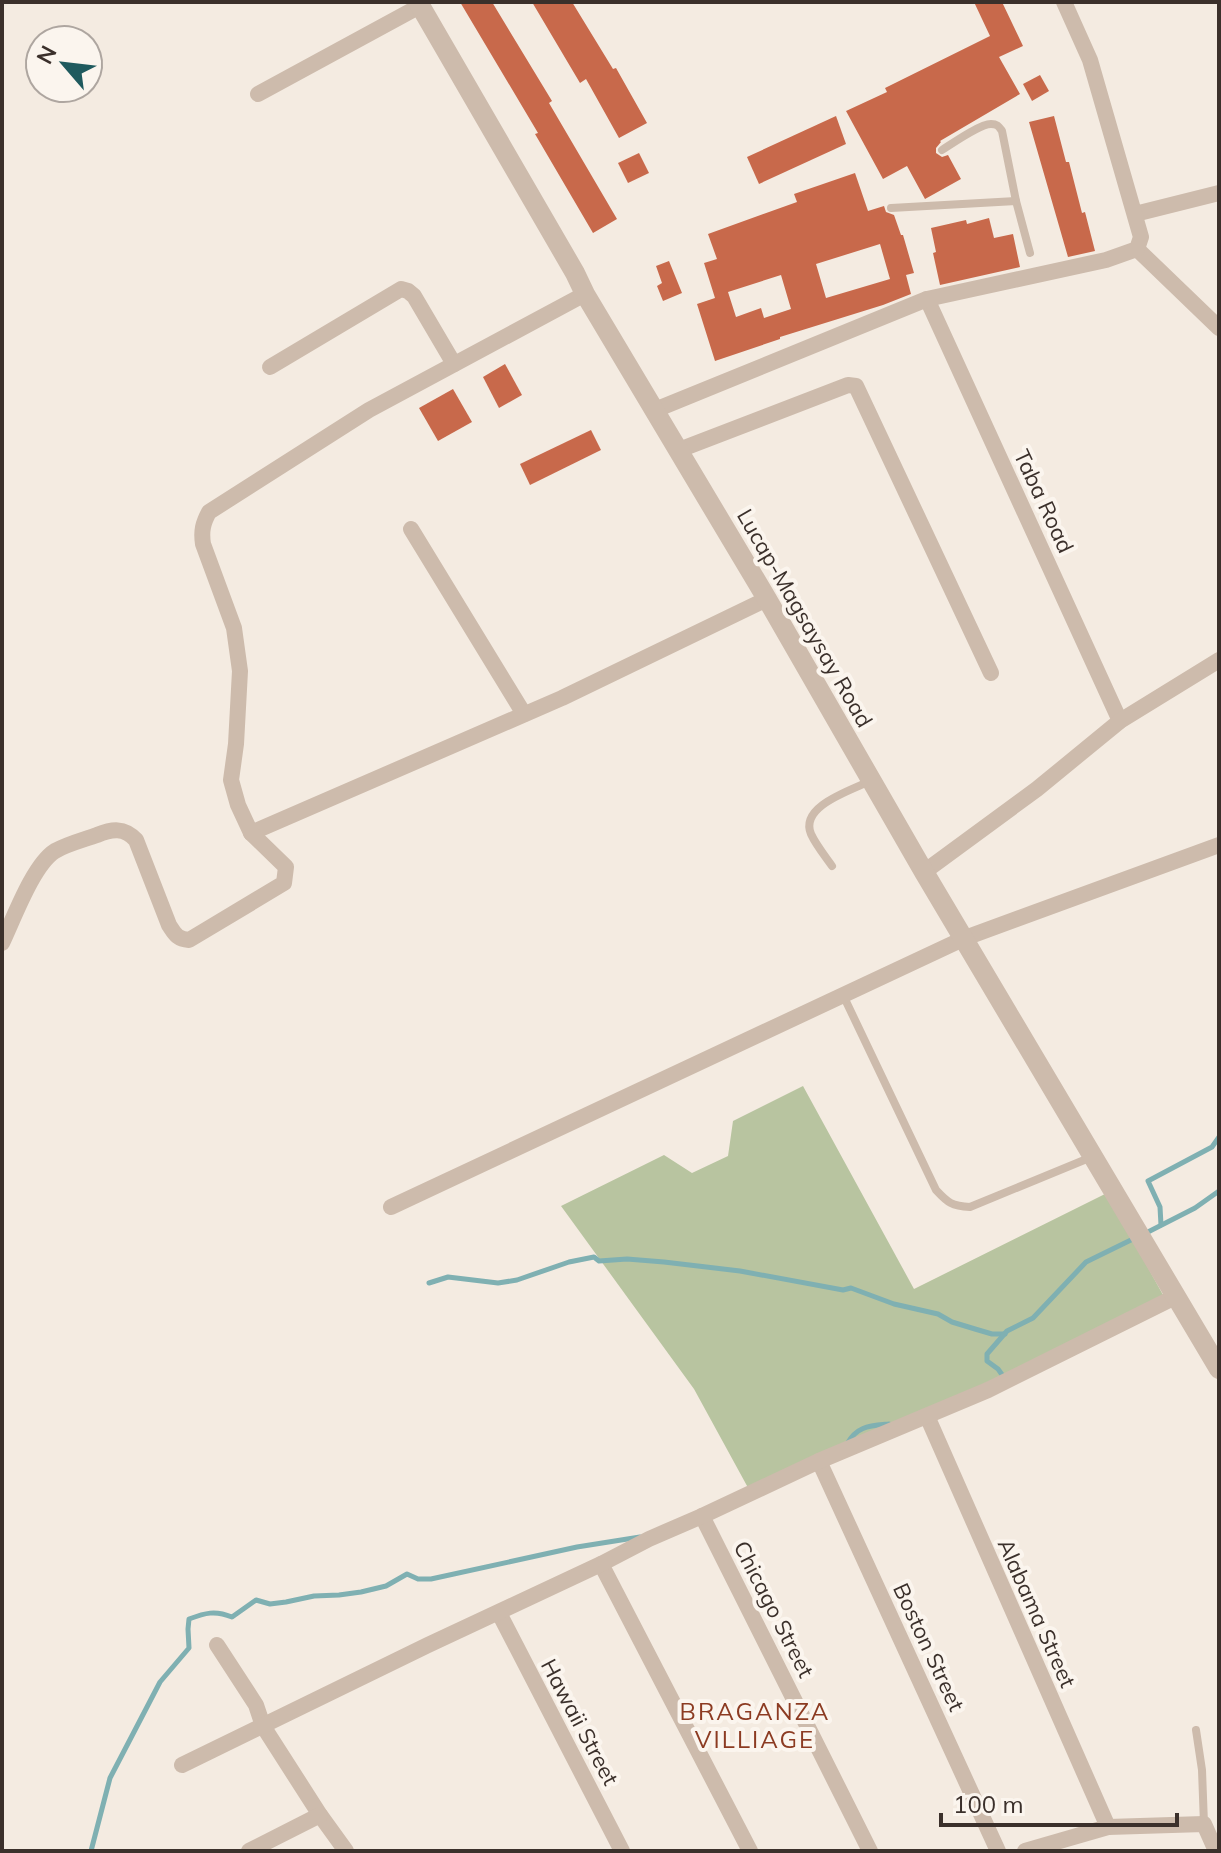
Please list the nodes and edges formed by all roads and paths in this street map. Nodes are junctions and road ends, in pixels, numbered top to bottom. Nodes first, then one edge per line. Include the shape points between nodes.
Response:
1 (1064, 2) edge
2 (419, 4) edge
3 (258, 94) dead end
4 (942, 150) dead end
5 (1219, 193) edge
6 (1016, 201) junction
7 (891, 208) dead end
8 (1135, 214) junction
9 (1137, 249) junction
10 (1030, 253) dead end
11 (585, 294) junction
12 (927, 299) junction
13 (1219, 328) edge
14 (454, 364) junction
15 (270, 367) dead end
16 (655, 410) junction
17 (679, 450) junction
18 (411, 529) dead end
19 (767, 599) junction
20 (1219, 660) edge
21 (991, 673) dead end
22 (524, 714) junction
23 (1120, 721) junction
24 (871, 780) junction
25 (251, 833) junction
26 (1219, 845) edge
27 (832, 866) dead end
28 (924, 872) junction
29 (965, 938) junction
30 (2, 943) edge
31 (842, 994) junction
32 (1094, 1156) junction
33 (391, 1207) dead end
34 (1177, 1296) junction
35 (1219, 1369) edge
36 (927, 1416) junction
37 (819, 1461) junction
38 (702, 1516) junction
39 (601, 1564) junction
40 (499, 1613) junction
41 (217, 1645) dead end
42 (263, 1726) junction
43 (1196, 1730) dead end
44 (182, 1765) dead end
45 (320, 1815) junction
46 (1204, 1824) junction
47 (1108, 1827) junction
48 (249, 1851) edge
49 (346, 1851) edge
50 (622, 1851) edge
51 (750, 1851) edge
52 (870, 1851) edge
53 (998, 1851) edge
54 (1025, 1851) edge
55 (1216, 1851) edge

1 - 8 street via 1090,60
2 - 3 street
2 - 11 street, Lucap-Magsaysay Road
4 - 6 lane via 981,127 997,126
5 - 8 street
6 - 7 lane
6 - 10 lane
8 - 9 street via 1141,237
9 - 12 street
9 - 13 street
11 - 14 street
11 - 16 street, Lucap-Magsaysay Road
12 - 16 street
12 - 23 street, Taba Road
14 - 15 street via 414,296 401,289
14 - 25 street via 369,410 209,512 204,521 203,544 234,628 240,671 231,780
16 - 17 street, Lucap-Magsaysay Road
17 - 19 street, Lucap-Magsaysay Road
17 - 21 street via 856,386
18 - 22 street
19 - 22 street
19 - 24 street, Lucap-Magsaysay Road
20 - 23 street
22 - 25 street
23 - 28 street
24 - 27 lane via 822,804 811,816 811,834
24 - 28 street, Lucap-Magsaysay Road
25 - 30 street via 286,867 284,883 189,940 175,935 136,840 120,829 56,850 43,861
26 - 29 street
28 - 29 street, Lucap-Magsaysay Road
29 - 31 street
29 - 32 street, Lucap-Magsaysay Road
31 - 32 lane via 947,1203 970,1207
31 - 33 street
32 - 34 street, Lucap-Magsaysay Road
34 - 35 street, Lucap-Magsaysay Road
34 - 36 street
36 - 37 street
36 - 47 street, Alabama Street
37 - 38 street
37 - 53 street, Boston Street
38 - 39 street
38 - 52 street, Chicago Street
39 - 40 street
39 - 51 street
40 - 42 street
40 - 50 street, Hawaii Street
41 - 42 street via 256,1705
42 - 44 street
42 - 45 street
43 - 46 lane
45 - 48 street
45 - 49 street
46 - 47 street
46 - 55 street
47 - 54 street

